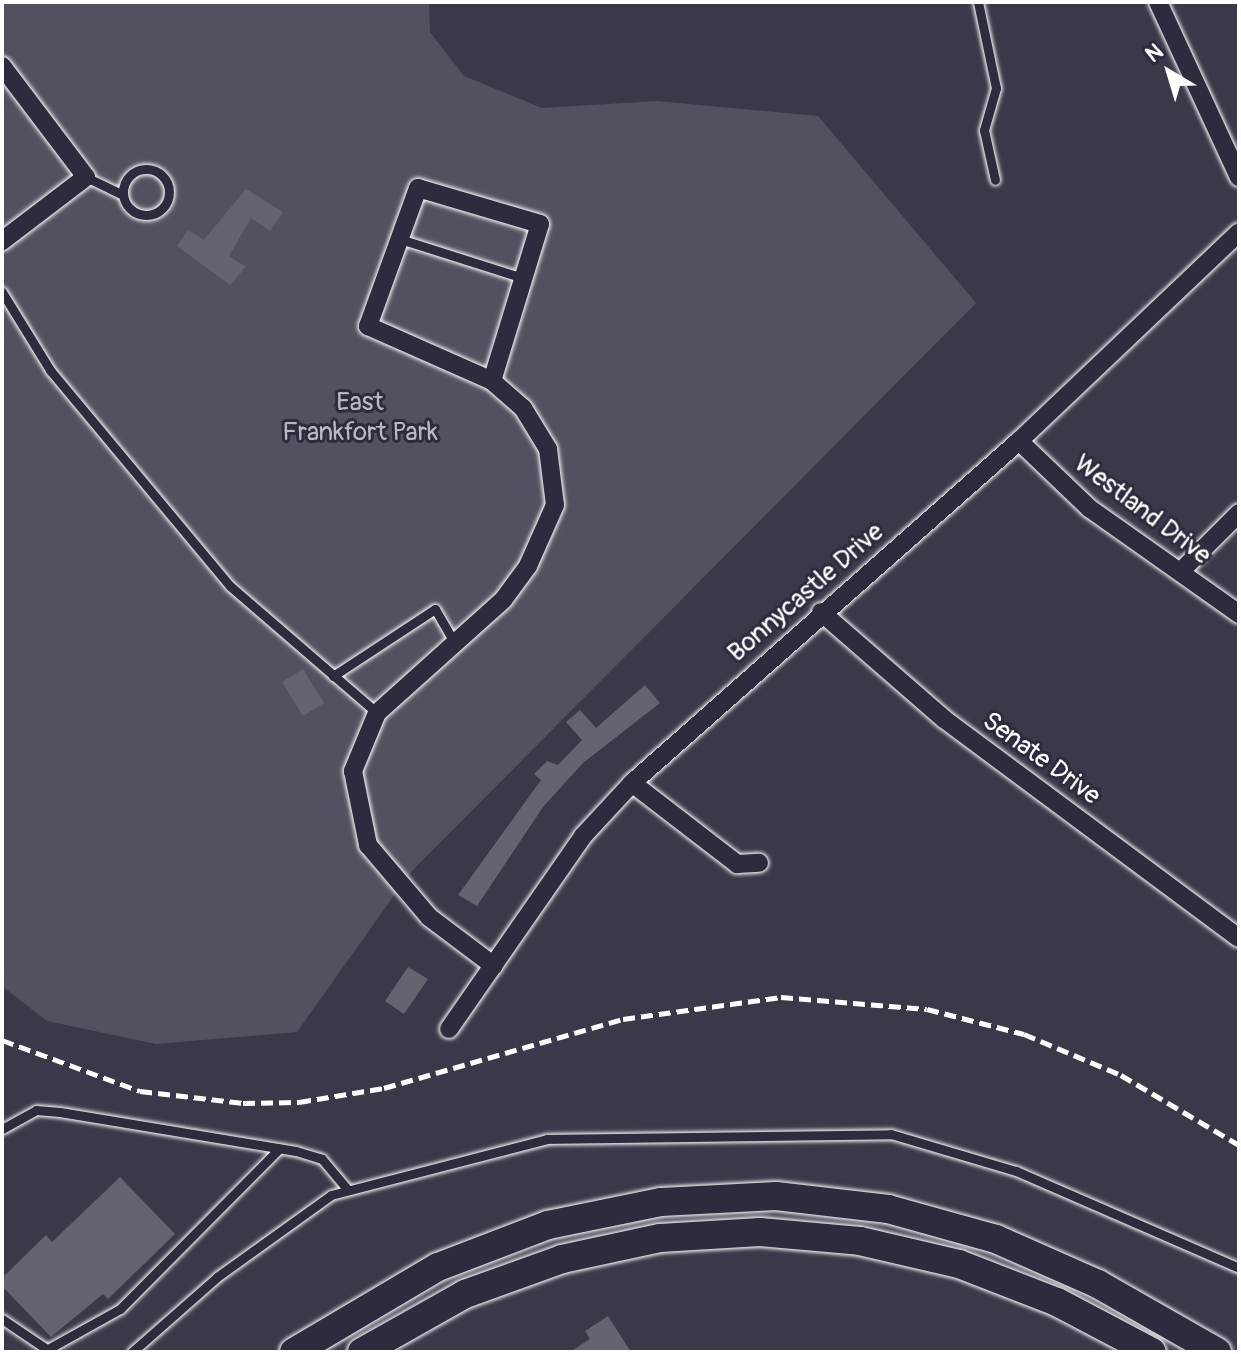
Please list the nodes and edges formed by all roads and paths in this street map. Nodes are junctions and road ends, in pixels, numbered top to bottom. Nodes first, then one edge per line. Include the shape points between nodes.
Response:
1 (978, 2) edge
2 (1158, 2) edge
3 (2, 66) edge
4 (86, 177) junction
5 (1239, 177) edge
6 (995, 180) dead end
7 (123, 195) junction
8 (1239, 232) edge
9 (400, 239) junction
10 (2, 241) edge
11 (523, 278) junction
12 (2, 292) edge
13 (492, 381) junction
14 (1019, 441) junction
15 (1239, 513) edge
16 (1181, 571) junction
17 (821, 612) junction
18 (1239, 614) edge
19 (455, 643) junction
20 (333, 676) junction
21 (377, 713) junction
22 (632, 783) junction
23 (759, 863) dead end
24 (1239, 938) edge
25 (494, 966) junction
26 (449, 1029) dead end
27 (2, 1129) edge
28 (279, 1149) junction
29 (348, 1190) junction
30 (1239, 1268) edge
31 (2, 1319) edge
32 (50, 1350) edge
33 (132, 1352) edge
34 (294, 1352) edge
35 (362, 1352) edge
36 (1152, 1352) edge
37 (1217, 1352) edge

1 - 6 lane via 996,88 984,130
2 - 5 street
3 - 4 street
4 - 7 lane
4 - 10 street
7 - 7 lane via 126,180 139,170 161,175 169,189 162,209 149,215 135,213
8 - 14 street, Bonnycastle Drive
9 - 11 lane
9 - 11 street via 418,188 540,224
9 - 13 street via 368,326
11 - 13 street
12 - 20 lane via 50,370 230,586
13 - 19 street via 538,426 548,449 555,505 528,566 503,600
14 - 16 street, Westland Drive via 1072,494
14 - 17 street, Bonnycastle Drive
15 - 16 street
16 - 18 street, Westland Drive
17 - 22 street, Bonnycastle Drive
17 - 24 street, Senate Drive via 944,719
19 - 20 lane via 435,609
19 - 21 street
20 - 21 lane
21 - 25 street via 353,771 368,845 429,917
22 - 23 street via 737,864
22 - 25 street, Bonnycastle Drive via 583,836
25 - 26 street, Bonnycastle Drive
27 - 28 lane via 36,1110
28 - 29 lane via 322,1159
28 - 32 lane via 120,1309
29 - 30 lane via 547,1139 891,1134 1016,1171
29 - 33 lane via 331,1195 217,1277
31 - 32 lane
34 - 37 main road via 438,1267 548,1225 661,1202 776,1196 888,1209 996,1239 1098,1284
35 - 36 main road via 465,1294 562,1259 660,1238 760,1232 860,1241 959,1264 1057,1302

